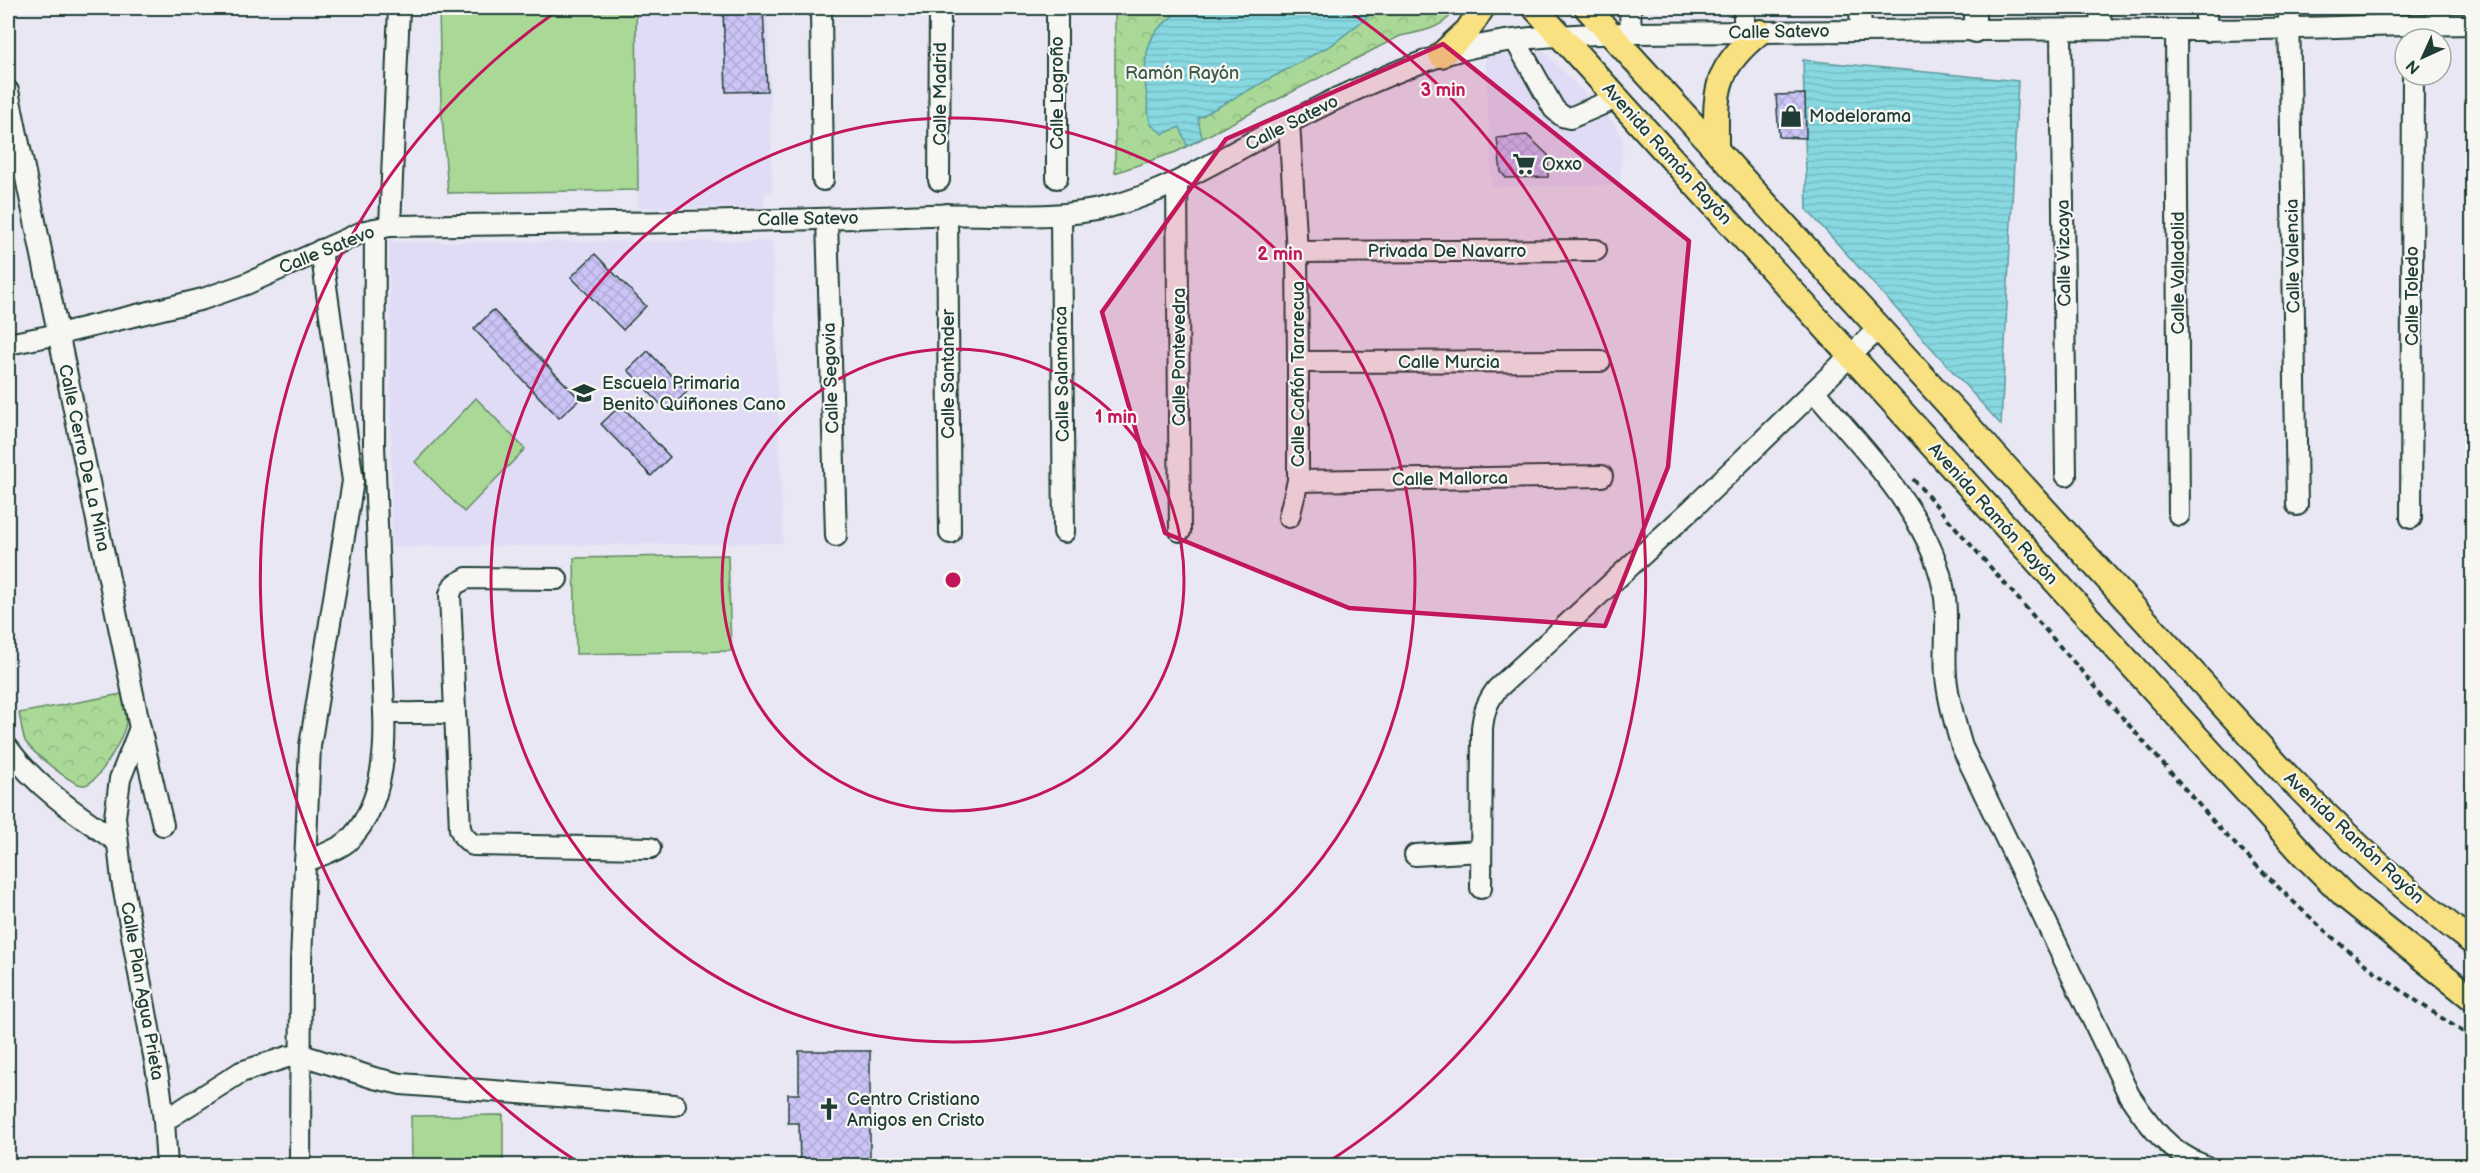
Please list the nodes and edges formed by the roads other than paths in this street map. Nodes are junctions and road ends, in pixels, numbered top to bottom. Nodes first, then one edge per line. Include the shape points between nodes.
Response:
1 (399, 8) edge
2 (820, 8) edge
3 (940, 8) edge
4 (1057, 8) edge
5 (1482, 8) edge
6 (1535, 8) edge
7 (1587, 8) edge
8 (1630, 8) edge
9 (1744, 8) edge
10 (1860, 8) edge
11 (1975, 8) edge
12 (2100, 8) edge
13 (2206, 8) edge
14 (2289, 17) edge
15 (2472, 24) edge
16 (2450, 27) edge
17 (2101, 29) junction
18 (2393, 29) edge
19 (1860, 31) junction
20 (2061, 31) junction
21 (2206, 31) junction
22 (1752, 32) junction
23 (1975, 32) junction
24 (2176, 32) junction
25 (1621, 33) junction
26 (1560, 35) junction
27 (1515, 40) junction
28 (1441, 55) junction
29 (2414, 87) edge
30 (8, 91) edge
31 (1617, 98) junction
32 (1289, 122) junction
33 (1716, 149) junction
34 (1057, 178) dead end
35 (823, 180) dead end
36 (939, 180) dead end
37 (1177, 182) junction
38 (947, 214) junction
39 (1061, 217) junction
40 (827, 219) junction
41 (383, 227) junction
42 (321, 250) junction
43 (1596, 250) dead end
44 (1297, 252) junction
45 (1879, 328) junction
46 (59, 334) junction
47 (8, 344) edge
48 (1850, 355) junction
49 (1600, 361) dead end
50 (1298, 362) junction
51 (1814, 391) junction
52 (2066, 475) dead end
53 (1602, 476) dead end
54 (1298, 481) junction
55 (2297, 505) dead end
56 (2179, 516) dead end
57 (1289, 517) dead end
58 (2411, 518) dead end
59 (1180, 531) dead end
60 (1064, 532) dead end
61 (950, 533) dead end
62 (836, 536) dead end
63 (557, 579) dead end
64 (384, 712) junction
65 (455, 714) junction
66 (140, 728) junction
67 (8, 748) edge
68 (163, 825) dead end
69 (116, 841) junction
70 (650, 848) dead end
71 (1481, 851) junction
72 (1415, 855) dead end
73 (305, 862) junction
74 (1482, 888) dead end
75 (2472, 942) edge
76 (2472, 998) edge
77 (302, 1055) junction
78 (675, 1105) dead end
79 (165, 1121) junction
80 (160, 1165) edge
81 (300, 1166) edge
82 (2205, 1166) edge

1 - 41 street
2 - 35 street
3 - 36 street, Calle Madrid
4 - 34 street, Calle Logroño
5 - 28 main road via 1468,30
6 - 26 main road, Avenida Ramón Rayón
7 - 25 main road, Avenida Ramón Rayón
8 - 25 street
9 - 22 street
10 - 19 street
11 - 23 street
12 - 17 street
13 - 21 street
14 - 18 street, Calle Satevo
14 - 21 street, Calle Satevo
14 - 55 street, Calle Valencia
15 - 16 street, Calle Satevo
17 - 20 street, Calle Satevo
17 - 24 street, Calle Satevo
19 - 22 street, Calle Satevo
19 - 23 street, Calle Satevo
20 - 23 street, Calle Satevo
20 - 52 street, Calle Vizcaya
21 - 24 street, Calle Satevo
22 - 25 street, Calle Satevo
22 - 33 main road via 1719,82
24 - 56 street, Calle Valladolid
25 - 26 street, Calle Satevo
25 - 33 main road, Avenida Ramón Rayón
26 - 27 street, Calle Satevo
26 - 31 main road, Avenida Ramón Rayón
27 - 28 street, Calle Satevo
27 - 31 street via 1554,109 1562,116 1570,118
28 - 32 street, Calle Satevo
29 - 58 street, Calle Toledo
30 - 46 street, Calle Cerro De La Mina
31 - 48 main road, Avenida Ramón Rayón
32 - 37 street, Calle Satevo
32 - 44 street, Calle Cañón Tararecua
33 - 45 main road, Avenida Ramón Rayón
37 - 39 street, Calle Satevo via 1108,207
37 - 59 street, Calle Pontevedra
38 - 39 street, Calle Satevo
38 - 40 street, Calle Satevo
38 - 61 street, Calle Santander
39 - 60 street, Calle Salamanca
40 - 41 street, Calle Satevo
40 - 62 street, Calle Segovia
41 - 42 street, Calle Satevo
41 - 64 street via 374,444
42 - 46 street, Calle Satevo via 246,284 162,311
42 - 73 street via 353,481 310,746
43 - 44 street, Privada De Navarro
44 - 50 street, Calle Cañón Tararecua
45 - 48 street
45 - 75 main road, Avenida Ramón Rayón via 2290,779 2379,866
46 - 47 street, Calle Satevo
46 - 66 street, Calle Cerro De La Mina
48 - 51 street
48 - 76 main road, Avenida Ramón Rayón via 2303,854 2346,897
49 - 50 street, Calle Murcia
50 - 54 street, Calle Cañón Tararecua
51 - 71 street via 1489,699 1482,728
51 - 82 street via 1905,504 1933,556 1945,598 1946,676 1962,747 2129,1095 2161,1138 2174,1150
53 - 54 street, Calle Mallorca
54 - 57 street, Calle Cañón Tararecua
63 - 65 street via 467,578 454,585 450,594
64 - 65 street
64 - 73 street via 381,776 364,819 346,843
65 - 70 street via 460,829 473,845
66 - 68 street, Calle Cerro De La Mina
66 - 69 street, Calle Plan Agua Prieta via 120,779
67 - 69 street via 49,790
69 - 79 street, Calle Plan Agua Prieta
71 - 72 street
71 - 74 street
73 - 77 street
77 - 78 street via 401,1084
77 - 79 street via 241,1072
77 - 81 street
79 - 80 street, Calle Plan Agua Prieta

